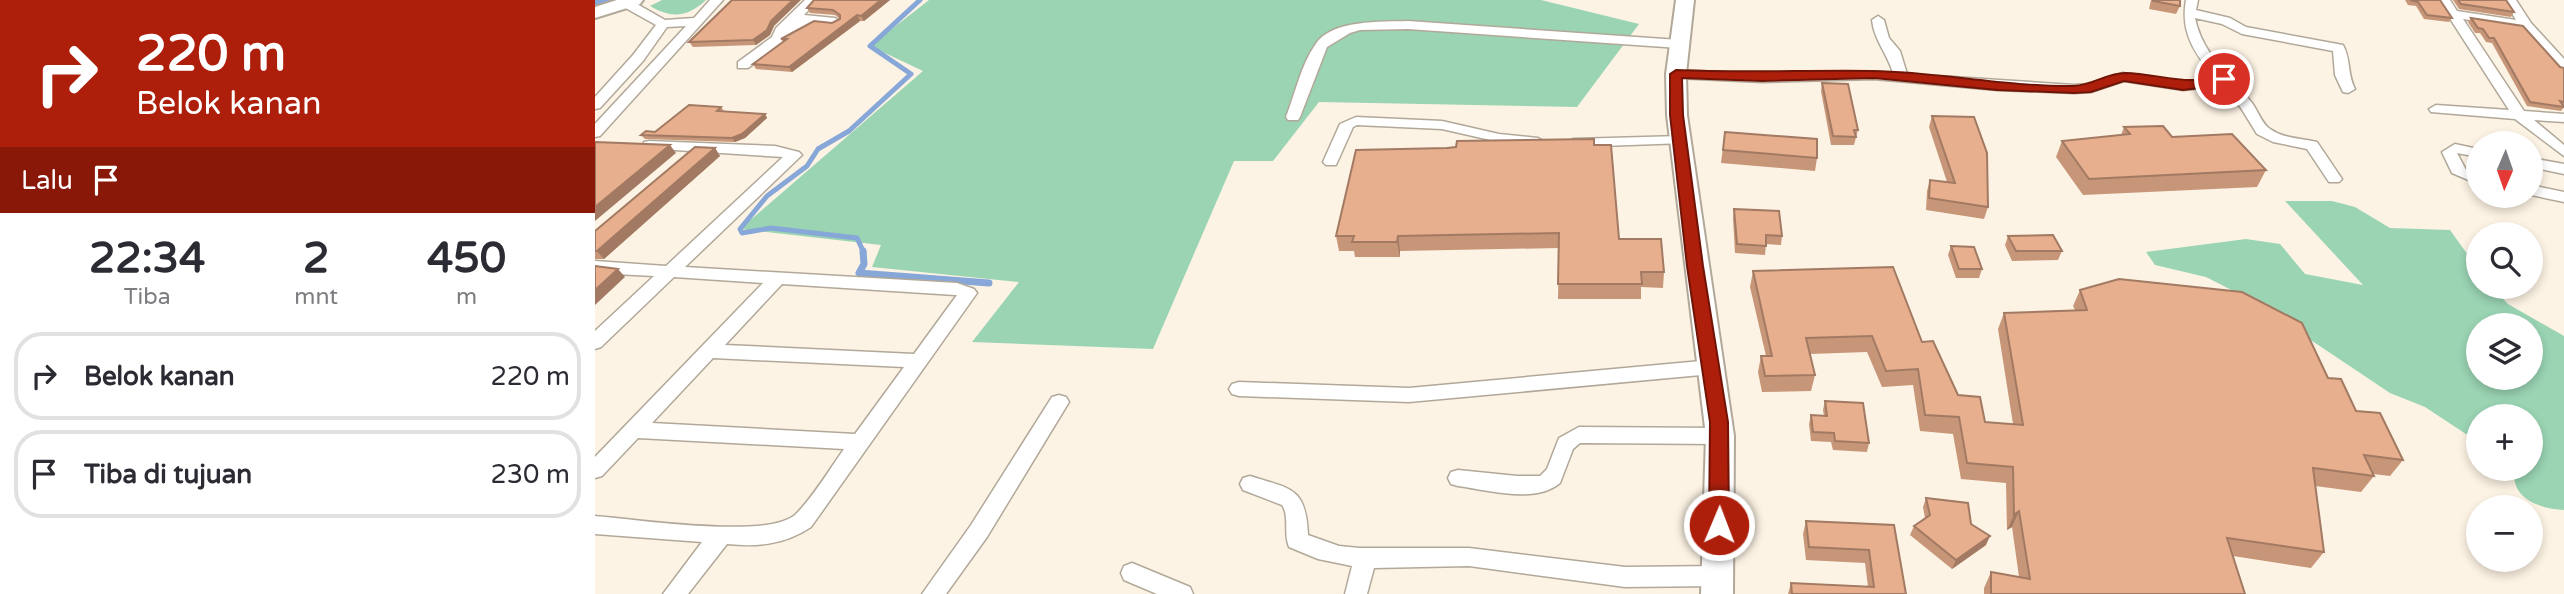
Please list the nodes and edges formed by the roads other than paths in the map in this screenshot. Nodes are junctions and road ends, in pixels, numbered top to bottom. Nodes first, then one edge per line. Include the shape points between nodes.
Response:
1 (717, 0) edge
2 (812, 0) edge
3 (1685, 0) edge
4 (2444, 0) edge
5 (2510, 0) edge
6 (630, 1) edge
7 (2192, 7) edge
8 (595, 13) edge
9 (2452, 14) junction
10 (793, 19) junction
11 (816, 19) junction
12 (1878, 20) dead end
13 (700, 21) junction
14 (835, 22) edge
15 (663, 24) junction
16 (2526, 25) junction
17 (778, 39) junction
18 (1679, 44) junction
19 (743, 65) dead end
20 (2564, 67) edge
21 (1676, 74) junction
22 (1901, 77) junction
23 (645, 80) junction
24 (2226, 82) junction
25 (616, 84) junction
26 (2348, 89) dead end
27 (595, 105) edge
28 (2436, 109) dead end
29 (1293, 117) dead end
30 (2521, 117) junction
31 (2564, 118) edge
32 (595, 133) edge
33 (1681, 140) junction
34 (632, 145) edge
35 (697, 147) junction
36 (2466, 150) edge
37 (2564, 152) edge
38 (1331, 162) dead end
39 (677, 164) edge
40 (2543, 165) edge
41 (2564, 169) edge
42 (2466, 175) edge
43 (2334, 179) dead end
44 (2543, 193) edge
45 (2564, 197) edge
46 (595, 267) edge
47 (671, 272) junction
48 (778, 278) junction
49 (595, 342) edge
50 (707, 351) junction
51 (919, 361) junction
52 (1712, 368) junction
53 (1239, 389) dead end
54 (1059, 402) dead end
55 (633, 430) junction
56 (1720, 436) junction
57 (861, 442) junction
58 (595, 470) edge
59 (1458, 478) dead end
60 (1250, 484) dead end
61 (595, 525) edge
62 (721, 534) junction
63 (1366, 559) junction
64 (1132, 573) dead end
65 (1717, 585) edge
66 (674, 594) edge
67 (933, 594) edge
68 (1182, 594) edge
69 (1356, 594) edge

1 - 13 street
2 - 10 street
3 - 18 main road
4 - 9 street
5 - 16 street
6 - 8 main road
6 - 15 street
7 - 24 street via 2192,34
7 - 26 street via 2242,30 2338,48 2339,73
9 - 16 street
9 - 30 street
10 - 11 street
10 - 17 street
11 - 14 street
11 - 17 street
12 - 22 street via 1880,37 1893,51
13 - 15 street
13 - 23 street
15 - 25 street
16 - 20 street
17 - 19 street
18 - 21 main road
18 - 29 street via 1408,25 1360,26 1321,45
21 - 22 street
21 - 33 main road
22 - 24 street via 2074,89 2123,77 2183,86
23 - 25 street
23 - 32 street
24 - 43 street via 2248,106 2262,131 2312,145
25 - 27 street
28 - 30 street
30 - 31 street
30 - 37 street
33 - 38 street via 1526,142 1442,125 1356,121 1347,124
33 - 52 main road
34 - 35 street
35 - 39 street
35 - 47 street via 794,155
36 - 42 street via 2449,152 2460,173
40 - 41 street
44 - 45 street
46 - 47 street
47 - 48 street
47 - 49 street
48 - 50 street
48 - 51 street via 965,290 966,298
50 - 51 street
50 - 55 street
51 - 57 street
52 - 53 street via 1409,395
52 - 56 main road
54 - 67 street via 979,531
55 - 57 street
55 - 58 street
56 - 59 street via 1579,435 1564,443 1553,476 1546,483
56 - 65 main road
57 - 62 street via 803,521 791,529 776,536
60 - 63 street via 1289,499 1296,509 1297,540 1310,548
61 - 62 street
62 - 66 street
63 - 65 street via 1467,557
63 - 69 street
64 - 68 street

